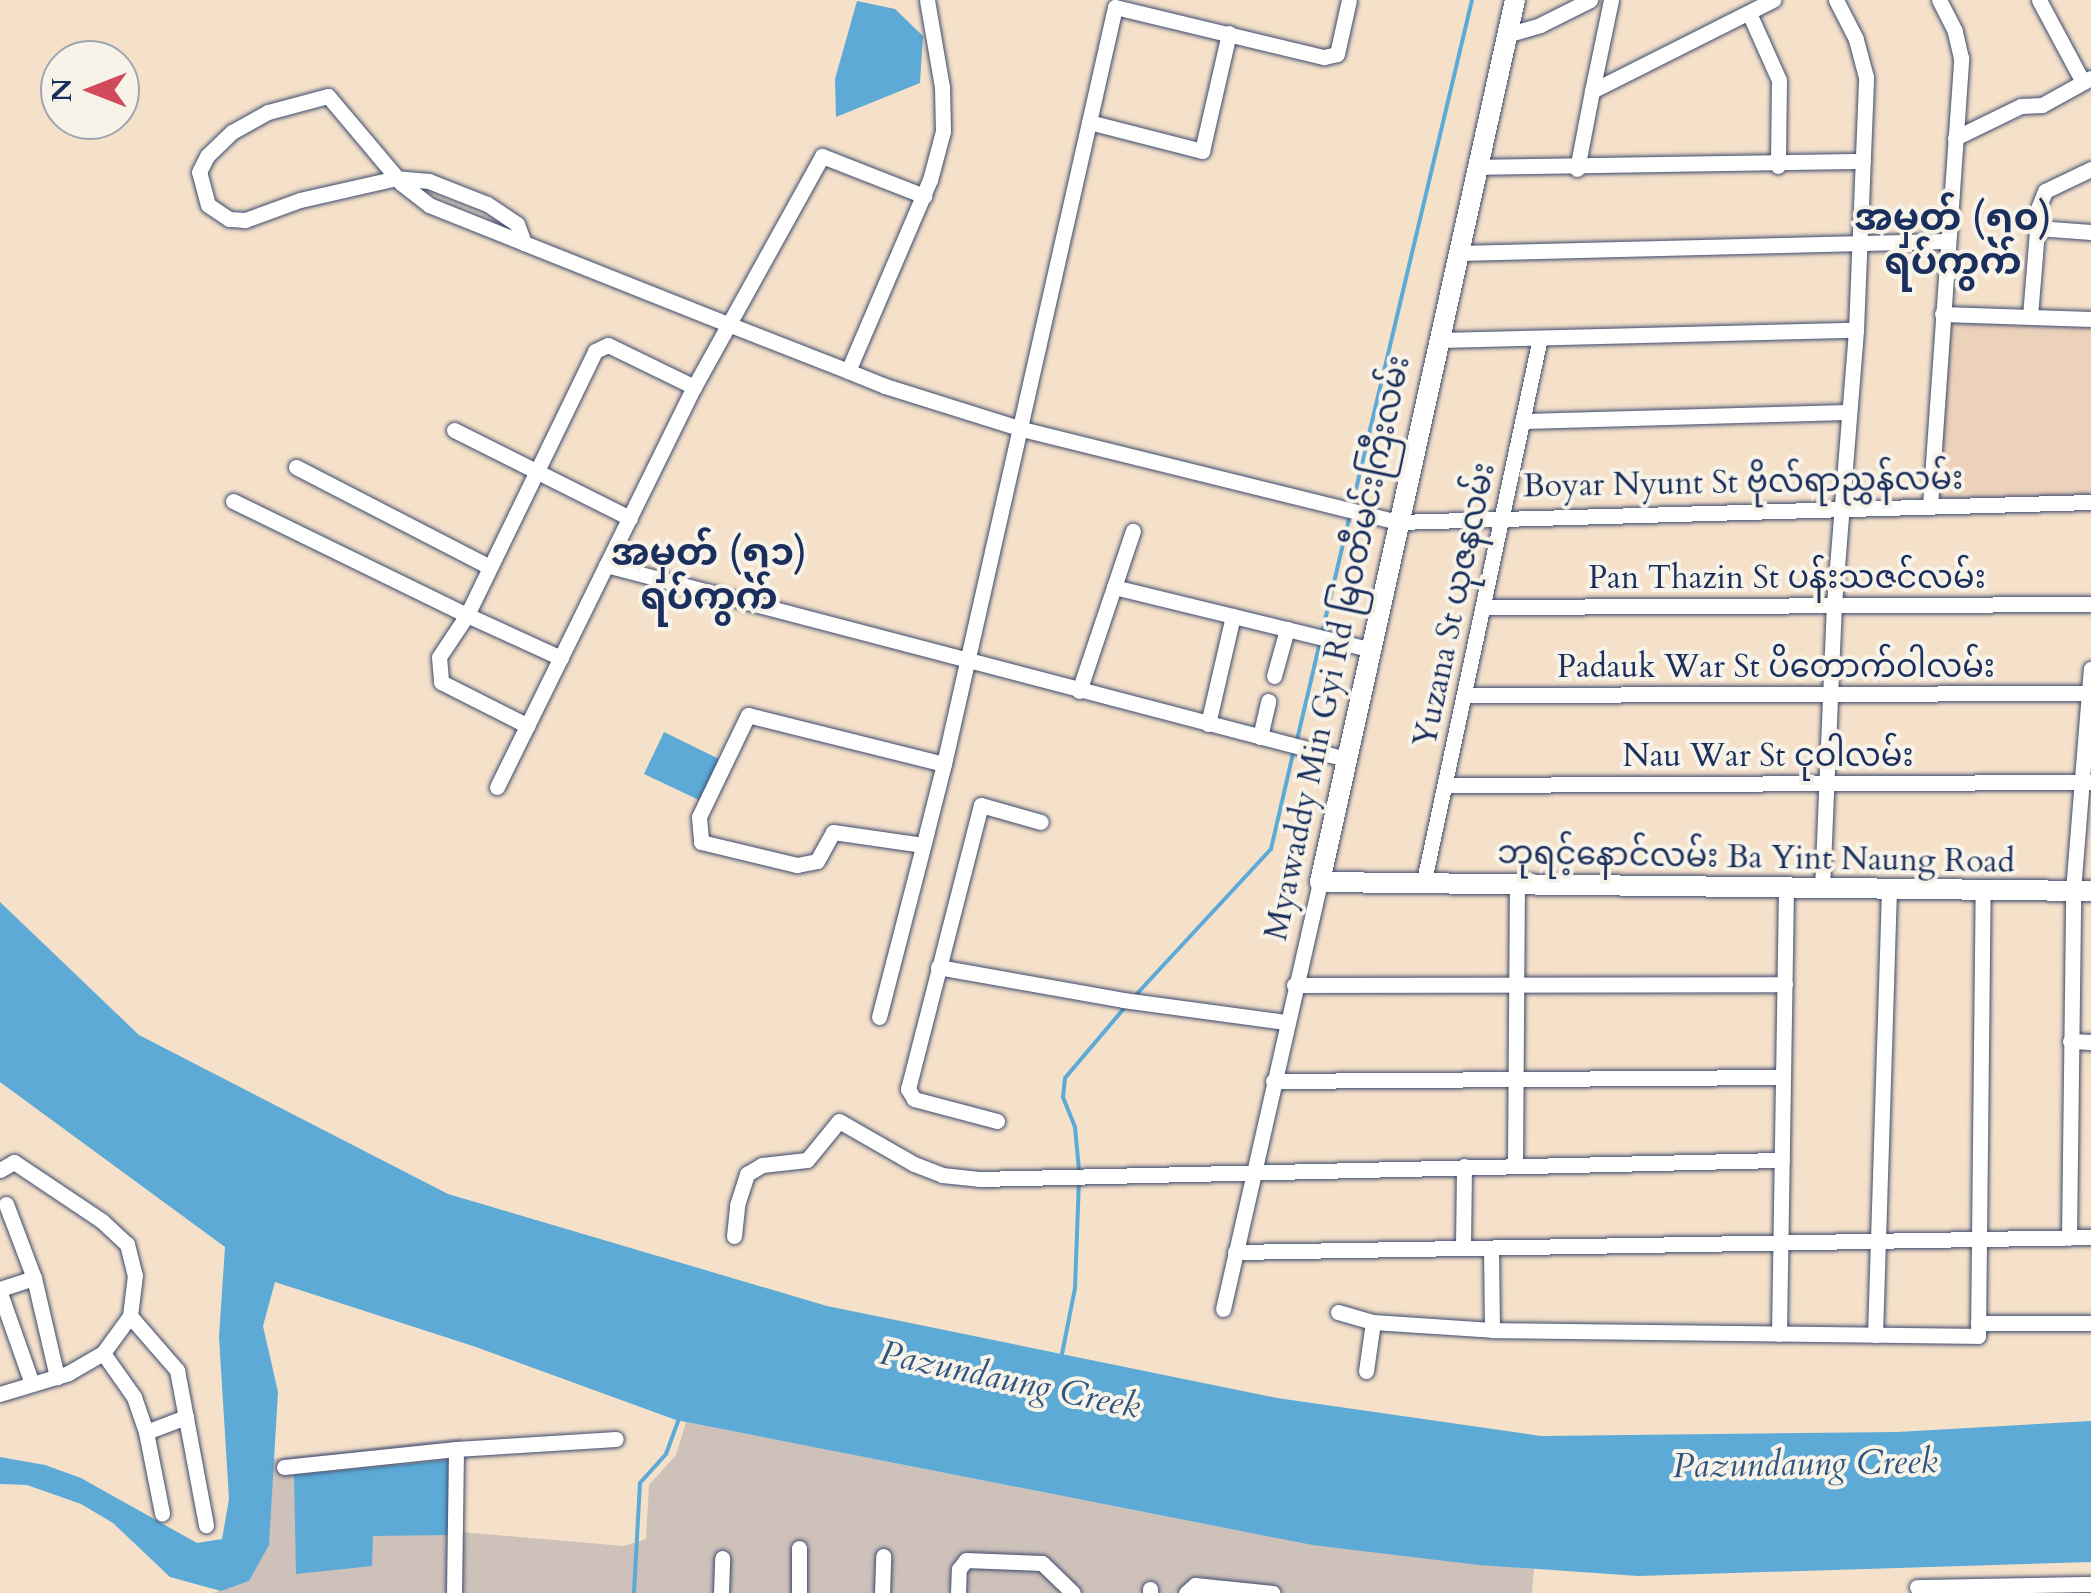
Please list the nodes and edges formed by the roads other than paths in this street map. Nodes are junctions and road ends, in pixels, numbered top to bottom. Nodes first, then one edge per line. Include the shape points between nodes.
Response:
1 (926, 0) edge
2 (1349, 0) edge
3 (1515, 0) edge
4 (1590, 0) edge
5 (1611, 0) edge
6 (1773, 0) edge
7 (1836, 0) edge
8 (1939, 0) edge
9 (2039, 0) edge
10 (1749, 13) junction
11 (1229, 33) junction
12 (1506, 35) junction
13 (2087, 80) edge
14 (1592, 91) junction
15 (1089, 122) junction
16 (1955, 138) junction
17 (1863, 161) junction
18 (1778, 166) junction
19 (1476, 168) junction
20 (1577, 169) junction
21 (2091, 169) edge
22 (397, 178) junction
23 (924, 196) junction
24 (2037, 228) junction
25 (2091, 232) edge
26 (1947, 241) junction
27 (1860, 244) junction
28 (1456, 253) junction
29 (1942, 314) junction
30 (2030, 316) junction
31 (2091, 319) edge
32 (728, 324) junction
33 (1856, 330) junction
34 (1540, 338) junction
35 (1436, 340) junction
36 (848, 370) junction
37 (694, 387) junction
38 (1848, 412) junction
39 (1522, 421) junction
40 (1022, 429) junction
41 (454, 430) dead end
42 (296, 467) dead end
43 (537, 471) junction
44 (234, 501) dead end
45 (2091, 502) edge
46 (1930, 506) junction
47 (1842, 510) junction
48 (1502, 516) junction
49 (630, 518) junction
50 (1397, 522) junction
51 (1133, 532) dead end
52 (606, 565) junction
53 (490, 567) junction
54 (1114, 587) junction
55 (1834, 604) junction
56 (2091, 604) edge
57 (1483, 607) junction
58 (466, 616) junction
59 (1233, 616) junction
60 (1287, 629) junction
61 (1370, 649) junction
62 (561, 658) junction
63 (969, 662) junction
64 (2091, 669) edge
65 (1274, 676) dead end
66 (1079, 691) junction
67 (2089, 693) edge
68 (1464, 696) junction
69 (1829, 696) junction
70 (1268, 701) dead end
71 (1208, 724) junction
72 (528, 726) junction
73 (1260, 738) junction
74 (1346, 760) junction
75 (944, 764) junction
76 (2088, 782) edge
77 (1826, 783) junction
78 (1445, 784) junction
79 (498, 787) dead end
80 (1041, 822) dead end
81 (923, 845) junction
82 (1320, 882) junction
83 (1431, 885) junction
84 (1516, 886) junction
85 (1786, 889) junction
86 (1822, 889) junction
87 (1889, 889) junction
88 (1983, 890) junction
89 (2082, 892) edge
90 (938, 966) junction
91 (1516, 984) junction
92 (1784, 984) junction
93 (1294, 985) junction
94 (879, 1018) dead end
95 (1286, 1022) junction
96 (2070, 1041) junction
97 (2091, 1042) edge
98 (1783, 1076) junction
99 (1516, 1079) junction
100 (1273, 1081) junction
101 (997, 1121) dead end
102 (1782, 1160) junction
103 (1516, 1164) junction
104 (1464, 1166) junction
105 (0, 1170) edge
106 (1253, 1174) junction
107 (6, 1204) dead end
108 (734, 1236) dead end
109 (2069, 1238) junction
110 (2091, 1238) edge
111 (1979, 1240) junction
112 (1781, 1241) junction
113 (1878, 1242) junction
114 (1464, 1248) junction
115 (1492, 1248) junction
116 (1235, 1252) junction
117 (34, 1278) junction
118 (0, 1291) edge
119 (1223, 1309) dead end
120 (1338, 1312) dead end
121 (130, 1316) junction
122 (1372, 1322) junction
123 (2091, 1323) edge
124 (1492, 1330) junction
125 (1978, 1330) junction
126 (1779, 1334) junction
127 (1874, 1335) junction
128 (103, 1353) junction
129 (1366, 1371) dead end
130 (57, 1377) junction
131 (32, 1384) junction
132 (0, 1394) edge
133 (186, 1416) junction
134 (146, 1432) junction
135 (616, 1439) dead end
136 (456, 1449) junction
137 (284, 1467) dead end
138 (162, 1514) dead end
139 (206, 1525) dead end
140 (799, 1548) dead end
141 (883, 1556) dead end
142 (722, 1558) dead end
143 (2091, 1584) edge
144 (1917, 1587) dead end
145 (454, 1593) edge
146 (721, 1593) edge
147 (799, 1593) edge
148 (882, 1593) edge
149 (958, 1593) edge
150 (1073, 1593) edge
151 (1186, 1593) edge
152 (1273, 1593) edge

1 - 23 street via 943,131
2 - 11 street via 1336,54 1324,57
3 - 12 main road, Myawaddy Min Gyi Rd မြဝတီမင်းကြီးလမ်း
4 - 12 street
5 - 14 street
6 - 10 street
7 - 17 street via 1866,77
8 - 16 street via 1961,58
9 - 13 street
10 - 14 street
10 - 18 street via 1779,80
11 - 15 street via 1115,7
11 - 15 street via 1202,151
12 - 19 main road, Myawaddy Min Gyi Rd မြဝတီမင်းကြီးလမ်း
13 - 16 street
14 - 20 street
15 - 40 street
16 - 26 street
17 - 18 street
17 - 27 street
18 - 20 street
19 - 20 street
19 - 28 main road, Myawaddy Min Gyi Rd မြဝတီမင်းကြီးလမ်း
21 - 24 street via 2046,192
22 - 22 street, Boyar Nyunt St ဗိုလ်ရာညွှန်လမ်း via 245,220 228,219 208,205 199,172 232,132 268,112 328,96
22 - 32 street, Boyar Nyunt St ဗိုလ်ရာညွှန်လမ်း via 429,205
23 - 32 street via 822,156
23 - 36 street
24 - 25 street
24 - 30 street
26 - 27 street
26 - 29 street
27 - 28 street
27 - 33 street
28 - 35 main road, Myawaddy Min Gyi Rd မြဝတီမင်းကြီးလမ်း
29 - 30 street
29 - 46 street
30 - 31 street
32 - 36 street, Boyar Nyunt St ဗိုလ်ရာညွှန်လမ်း
32 - 37 street
33 - 34 street
33 - 38 street
34 - 35 street
34 - 39 street, Yuzana St ယုဇနလမ်း
35 - 50 main road, Myawaddy Min Gyi Rd မြဝတီမင်းကြီးလမ်း
36 - 40 street, Boyar Nyunt St ဗိုလ်ရာညွှန်လမ်း
37 - 43 street via 600,346
37 - 49 street
38 - 39 street
38 - 47 street
39 - 48 street, Yuzana St ယုဇနလမ်း
40 - 50 street, Boyar Nyunt St ဗိုလ်ရာညွှန်လမ်း
40 - 63 street
41 - 43 street
42 - 53 street
43 - 49 street
43 - 53 street
44 - 58 street
45 - 46 street, Boyar Nyunt St ဗိုလ်ရာညွှန်လမ်း
46 - 47 street, Boyar Nyunt St ဗိုလ်ရာညွှန်လမ်း
47 - 48 street, Boyar Nyunt St ဗိုလ်ရာညွှန်လမ်း
47 - 55 street
48 - 50 street, Boyar Nyunt St ဗိုလ်ရာညွှန်လမ်း
48 - 57 street, Yuzana St ယုဇနလမ်း
49 - 52 street
50 - 61 main road, Myawaddy Min Gyi Rd မြဝတီမင်းကြီးလမ်း
51 - 54 street
52 - 62 street
52 - 63 street
53 - 58 street
54 - 59 street
54 - 66 street
55 - 56 street, Pan Thazin St ပန်းသဇင်လမ်း
55 - 57 street, Pan Thazin St ပန်းသဇင်လမ်း
55 - 69 street
57 - 68 street, Yuzana St ယုဇနလမ်း
58 - 62 street
58 - 72 street via 439,656 440,682
59 - 60 street
59 - 71 street
60 - 61 street
60 - 65 street
61 - 74 main road, Myawaddy Min Gyi Rd မြဝတီမင်းကြီးလမ်း
62 - 72 street
63 - 66 street
63 - 75 street
64 - 67 street
66 - 71 street
67 - 69 street, Padauk War St ပိတောက်ဝါလမ်း
67 - 76 street
68 - 69 street, Padauk War St ပိတောက်ဝါလမ်း
68 - 78 street, Yuzana St ယုဇနလမ်း
69 - 77 street
70 - 73 street
71 - 73 street
72 - 79 street
73 - 74 street
74 - 82 main road, Myawaddy Min Gyi Rd မြဝတီမင်းကြီးလမ်း
75 - 81 street
75 - 81 street via 748,715 699,817 700,842 797,865 817,861 834,832
76 - 77 street, Nau War St ငုဝါလမ်း
76 - 89 street
77 - 78 street, Nau War St ငုဝါလမ်း
77 - 86 street
78 - 83 street, Yuzana St ယုဇနလမ်း
80 - 90 street via 981,806
81 - 94 street
82 - 83 main road, ဘုရင့်နောင်လမ်း Ba Yint Naung Road
82 - 93 street, Myawaddy Min Gyi Rd မြဝတီမင်းကြီးလမ်း
83 - 84 main road, ဘုရင့်နောင်လမ်း Ba Yint Naung Road
84 - 85 main road, ဘုရင့်နောင်လမ်း Ba Yint Naung Road
84 - 91 street
85 - 86 main road, ဘုရင့်နောင်လမ်း Ba Yint Naung Road
85 - 92 street
86 - 87 main road, ဘုရင့်နောင်လမ်း Ba Yint Naung Road
87 - 88 main road, ဘုရင့်နောင်လမ်း Ba Yint Naung Road
87 - 113 street
88 - 89 main road, ဘုရင့်နောင်လမ်း Ba Yint Naung Road
88 - 111 street
89 - 96 street
90 - 95 street
90 - 101 street via 908,1095
91 - 92 street
91 - 93 street
91 - 99 street
92 - 98 street
93 - 95 street, Myawaddy Min Gyi Rd မြဝတီမင်းကြီးလမ်း
95 - 100 street, Myawaddy Min Gyi Rd မြဝတီမင်းကြီးလမ်း
96 - 97 street
96 - 109 street
98 - 99 street
98 - 102 street
99 - 100 street
99 - 103 street
100 - 106 street, Myawaddy Min Gyi Rd မြဝတီမင်းကြီးလမ်း
102 - 103 street
102 - 112 street
103 - 104 street
104 - 106 street
104 - 114 street
105 - 121 street via 14,1162 126,1244 135,1275
106 - 108 street via 942,1175 839,1121 807,1160 762,1165 747,1174
106 - 116 street, Myawaddy Min Gyi Rd မြဝတီမင်းကြီးလမ်း
107 - 117 street
109 - 110 street
109 - 111 street
111 - 113 street
111 - 125 street
112 - 113 street
112 - 115 street
112 - 126 street
113 - 127 street
114 - 115 street
114 - 116 street
115 - 124 street
116 - 119 street, Myawaddy Min Gyi Rd မြဝတီမင်းကြီးလမ်း
117 - 118 street
117 - 130 street
118 - 131 street
120 - 122 street
121 - 128 street
121 - 133 street via 176,1370
122 - 124 street
122 - 129 street
123 - 125 street
124 - 126 street
125 - 127 street
126 - 127 street
128 - 130 street
128 - 134 street via 134,1397
130 - 131 street
131 - 132 street
133 - 134 street
133 - 139 street
134 - 138 street
135 - 136 street
136 - 137 street
136 - 145 street
140 - 147 street
141 - 148 street
142 - 146 street
143 - 144 street
149 - 150 street via 966,1560 1042,1563
151 - 152 street via 1194,1585

